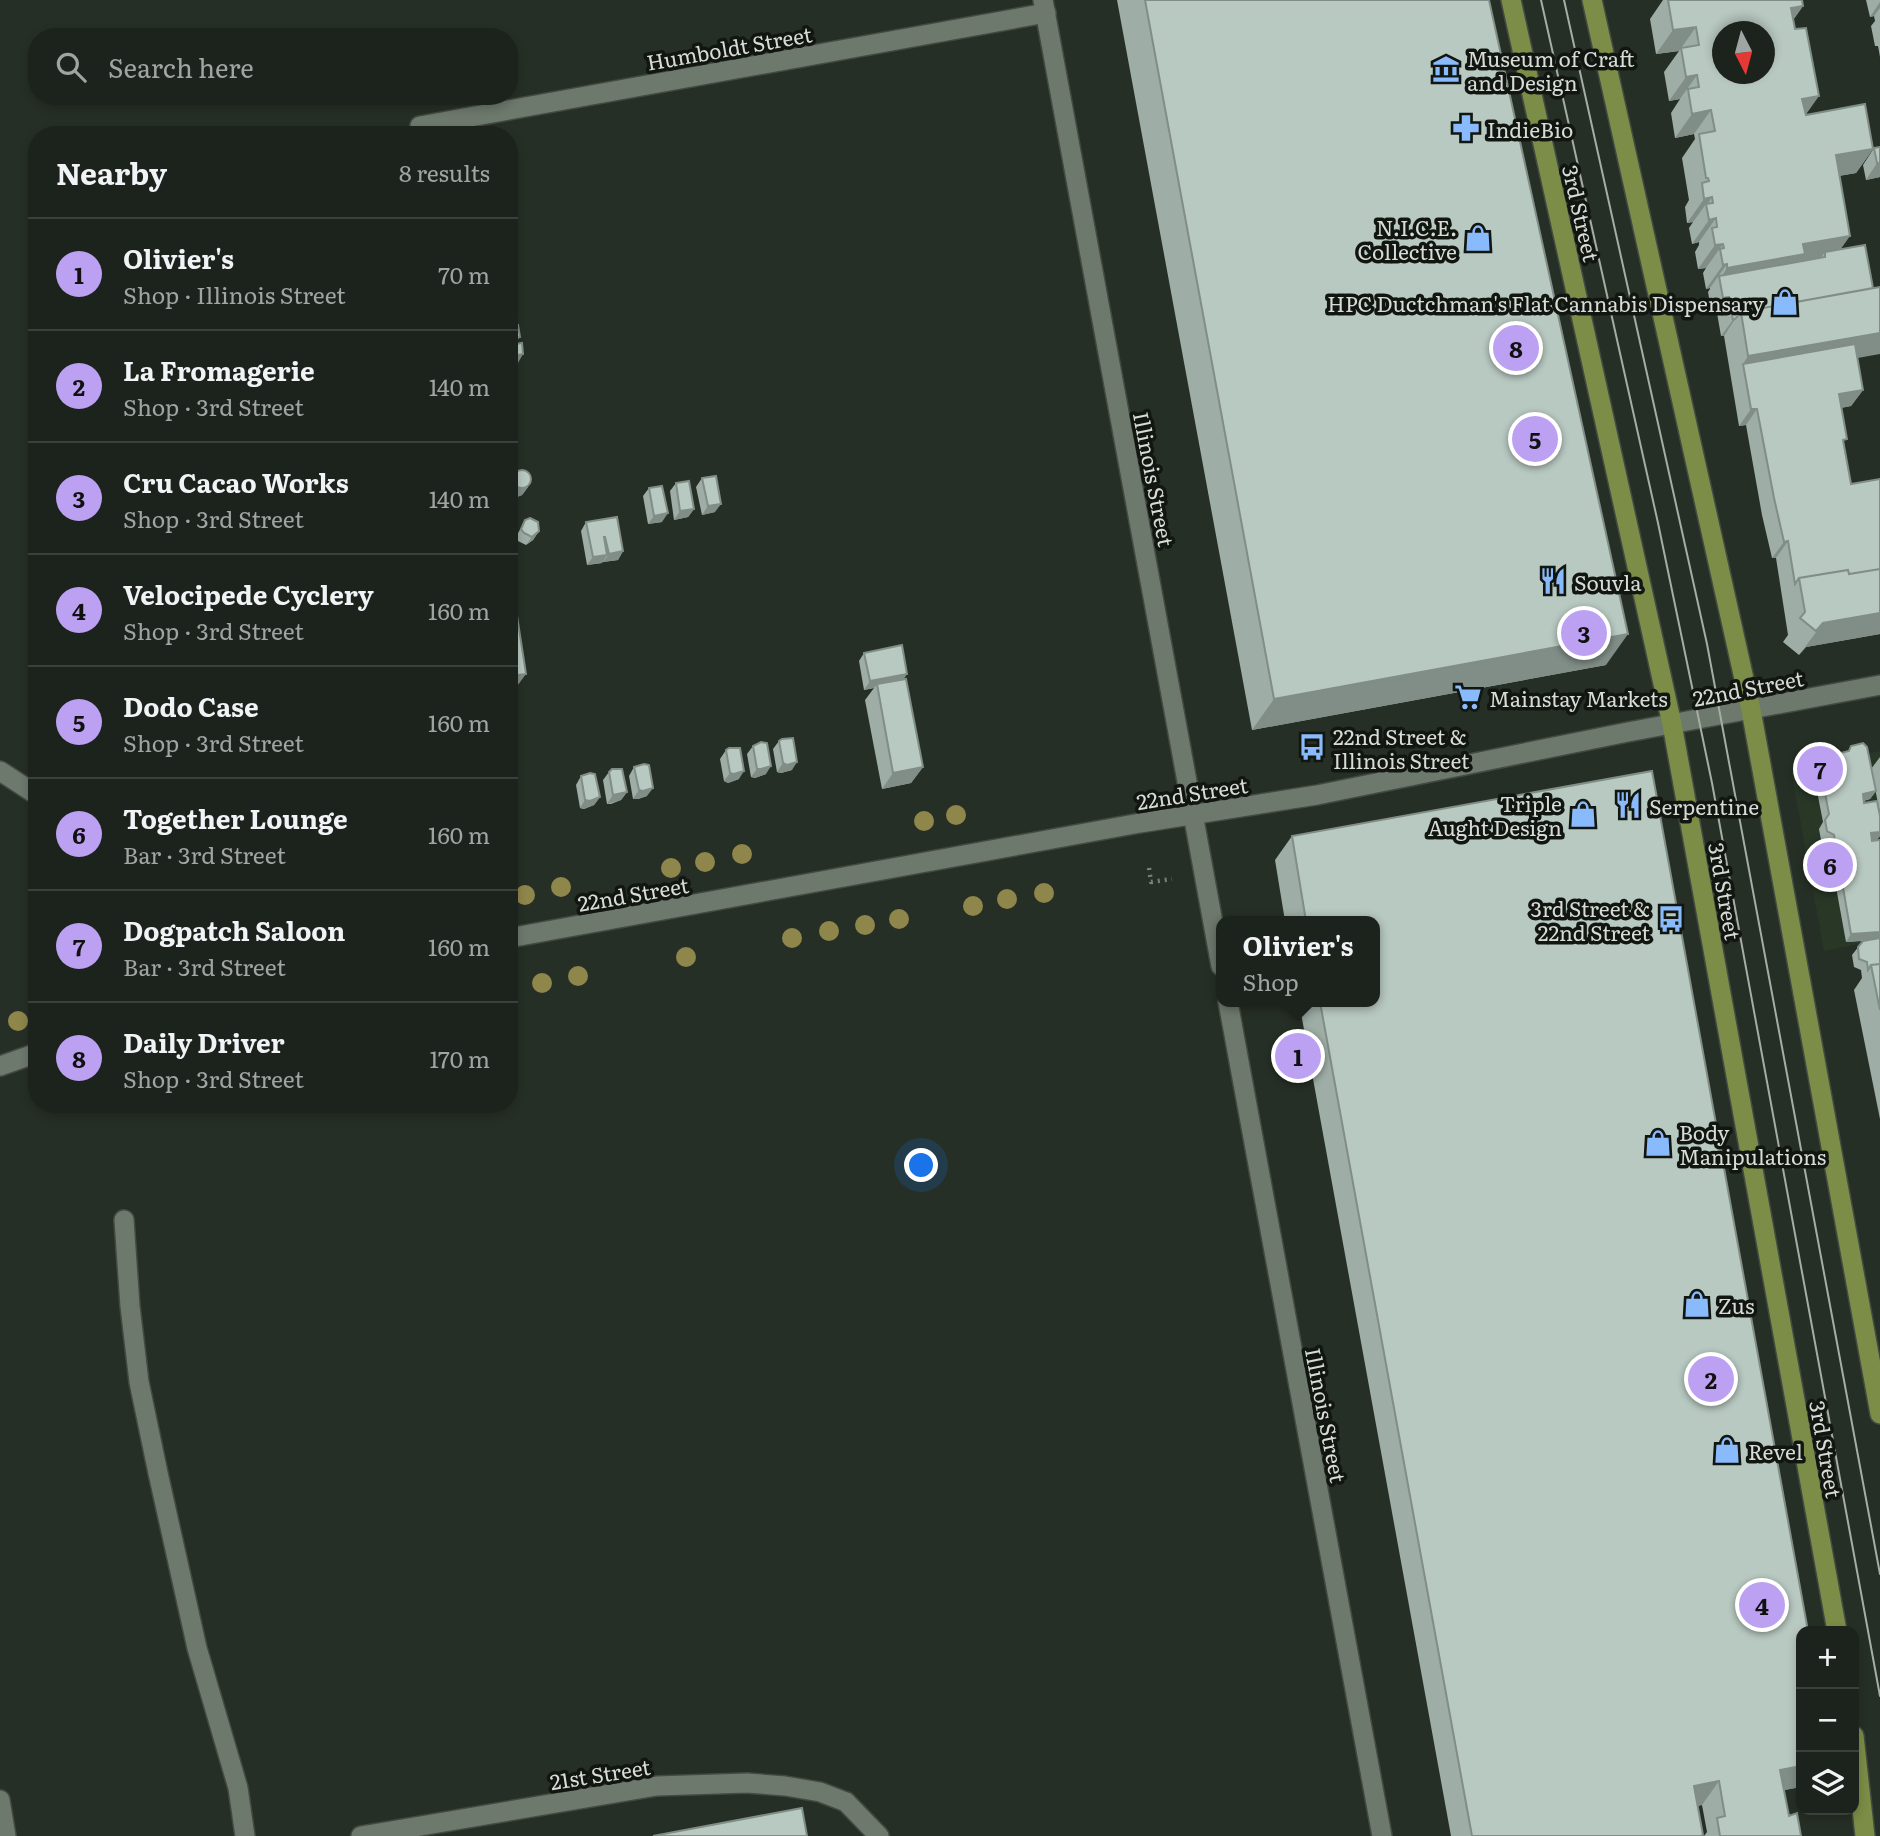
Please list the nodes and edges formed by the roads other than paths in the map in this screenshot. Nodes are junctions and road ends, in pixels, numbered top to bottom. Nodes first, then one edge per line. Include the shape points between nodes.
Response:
1 (1511, 0) edge
2 (1592, 0) edge
3 (1044, 7) edge
4 (420, 126) dead end
5 (1880, 685) edge
6 (1751, 710) junction
7 (1672, 724) junction
8 (0, 771) edge
9 (28, 789) edge
10 (1193, 814) junction
11 (518, 937) edge
12 (1216, 939) edge
13 (1229, 1007) edge
14 (28, 1056) edge
15 (0, 1066) edge
16 (124, 1220) dead end
17 (1880, 1414) edge
18 (1836, 1626) edge
19 (1856, 1752) edge
20 (0, 1800) edge
21 (6, 1836) edge
22 (245, 1836) edge
23 (361, 1836) edge
24 (879, 1836) edge
25 (1382, 1836) edge
26 (1865, 1836) edge

1 - 7 main road, 3rd Street
2 - 6 main road
3 - 4 street, Humboldt Street
3 - 10 street, Illinois Street
5 - 6 street, 22nd Street
6 - 7 street, 22nd Street
6 - 17 main road
7 - 10 street, 22nd Street via 1317,795
7 - 18 main road, 3rd Street
8 - 9 street
10 - 11 street, 22nd Street
10 - 12 street, Illinois Street
13 - 25 street, Illinois Street
14 - 15 street
16 - 22 street via 139,1382 197,1648 238,1788
19 - 26 main road
20 - 21 street
23 - 24 street, 21st Street via 657,1786 747,1783 820,1792 846,1802

